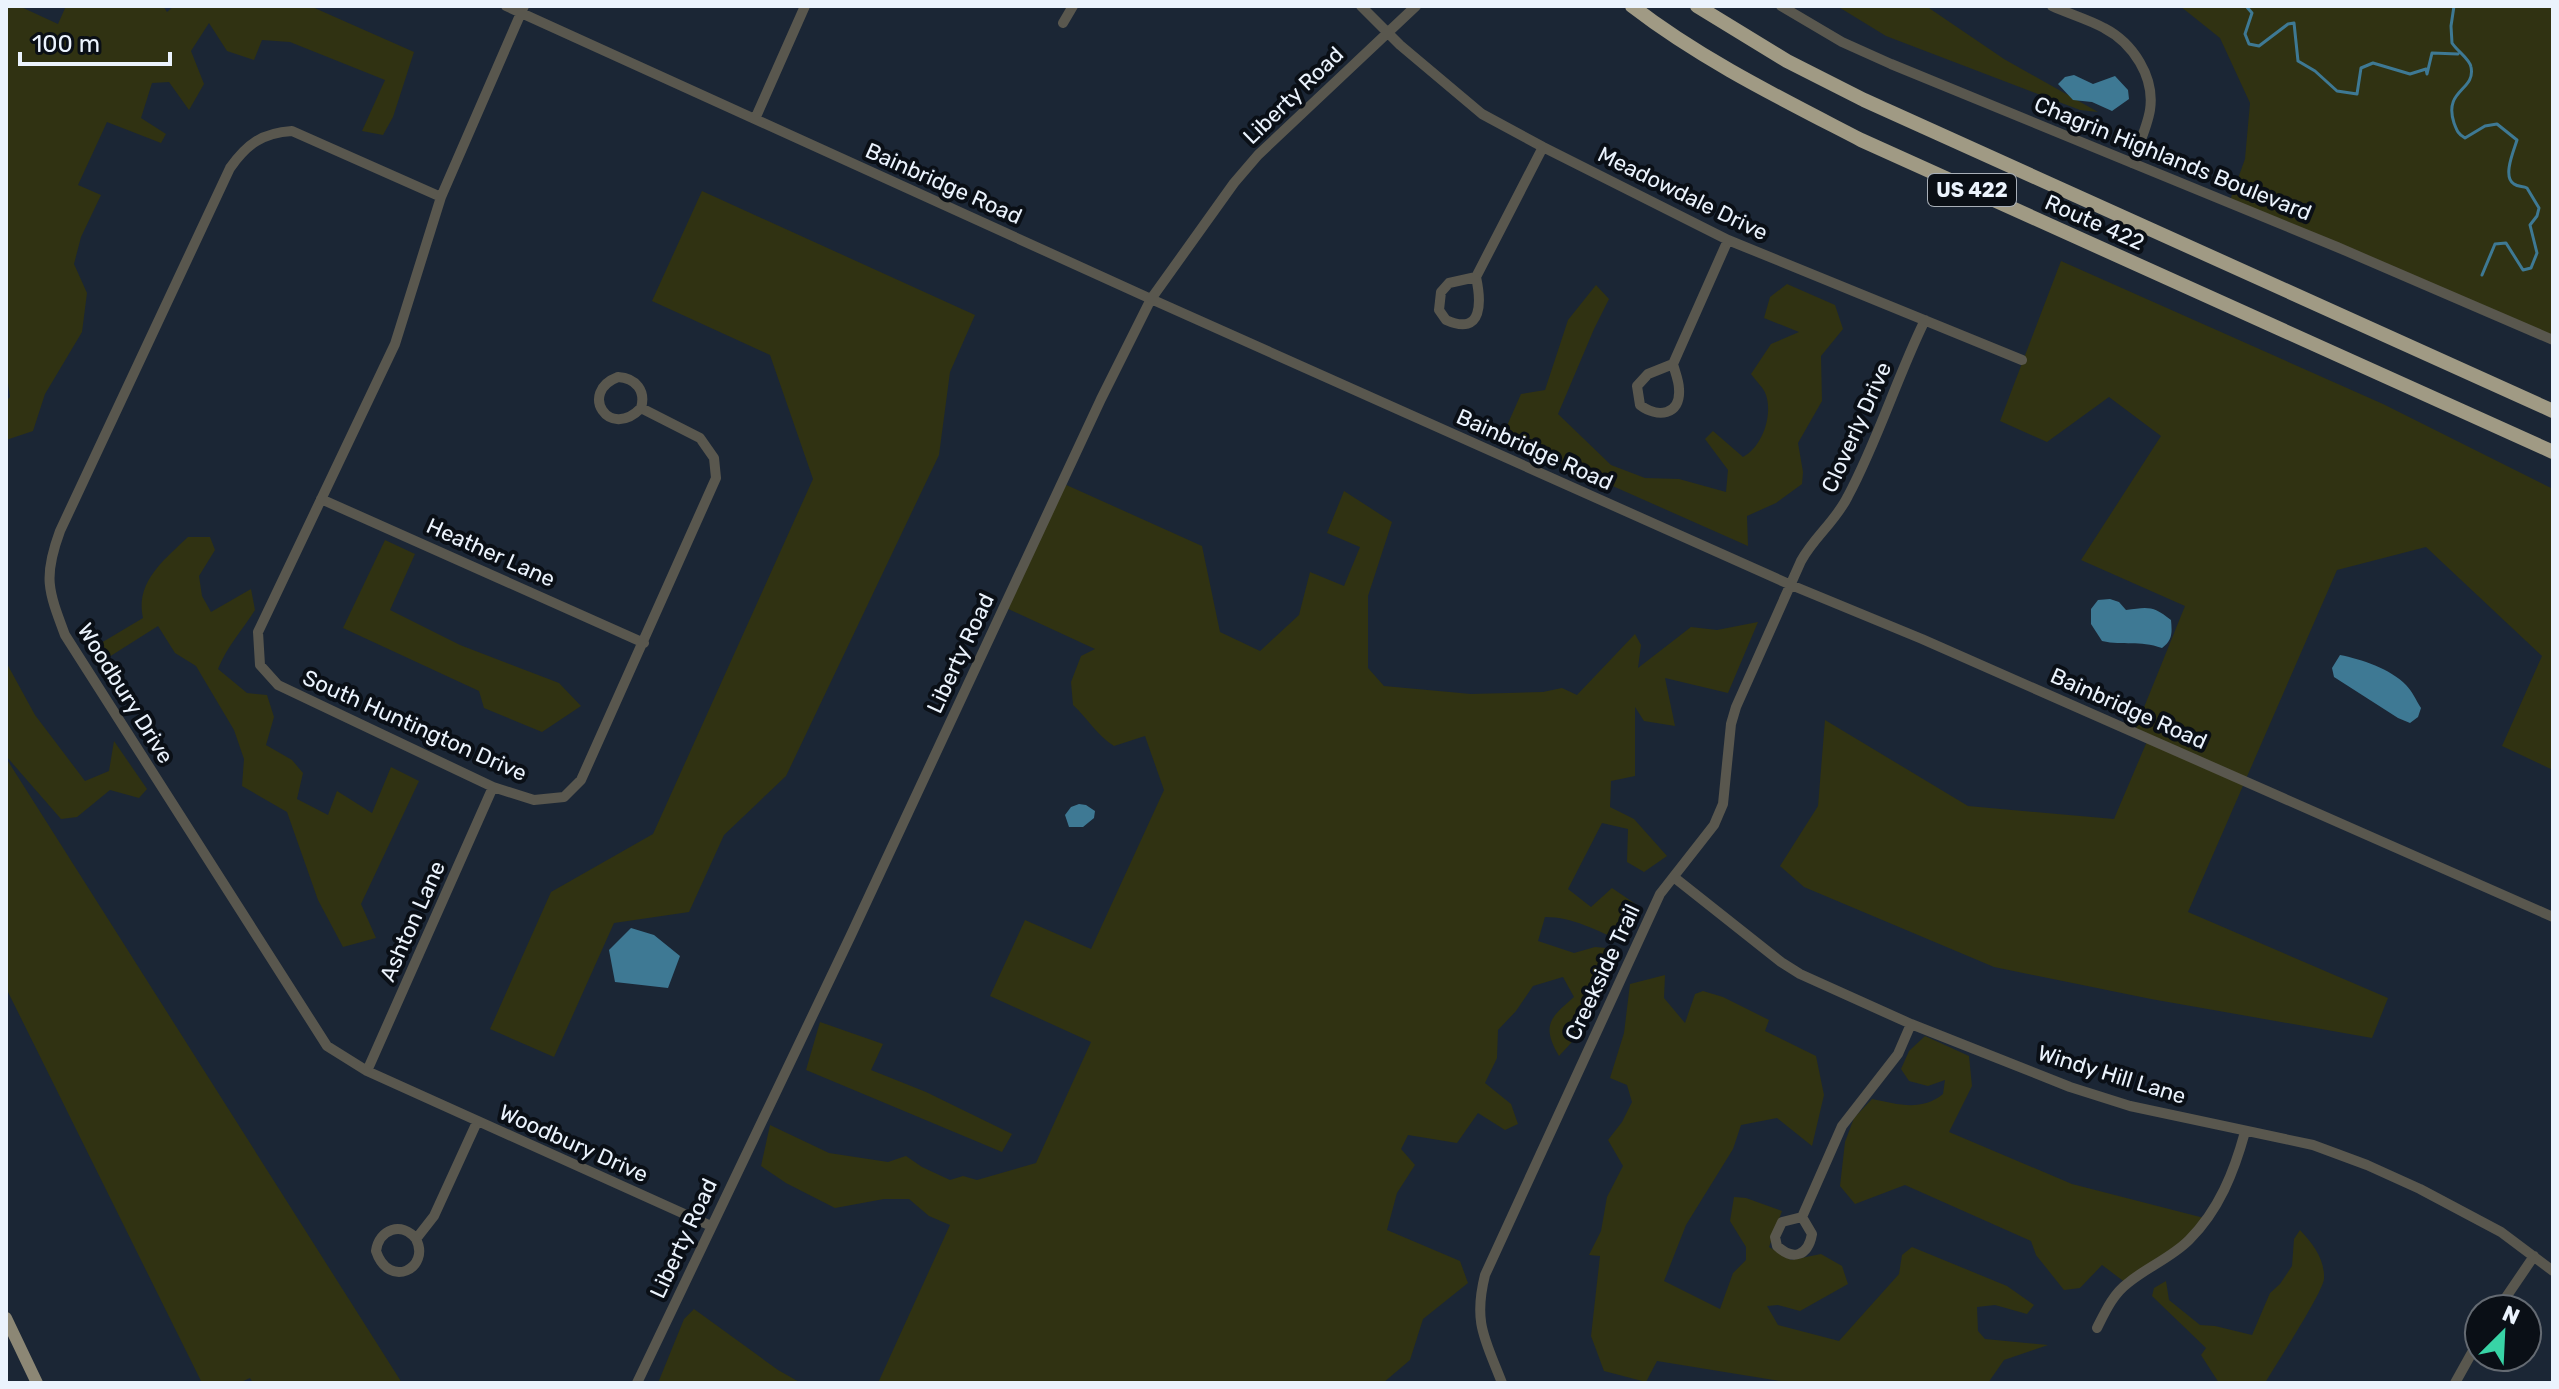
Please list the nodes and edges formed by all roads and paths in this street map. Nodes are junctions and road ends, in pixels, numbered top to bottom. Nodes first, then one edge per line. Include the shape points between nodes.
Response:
1 (506, 6) edge
2 (805, 6) edge
3 (1073, 6) edge
4 (1361, 6) edge
5 (1416, 6) edge
6 (1632, 6) edge
7 (1697, 6) edge
8 (1781, 6) edge
9 (2052, 6) edge
10 (523, 10) edge
11 (1063, 23) dead end
12 (1386, 33) junction
13 (755, 119) junction
14 (1543, 147) junction
15 (2132, 163) junction
16 (441, 197) junction
17 (1728, 240) junction
18 (1476, 277) junction
19 (1151, 299) junction
20 (1925, 320) junction
21 (2553, 340) edge
22 (2022, 360) dead end
23 (1673, 364) junction
24 (641, 408) junction
25 (2553, 411) edge
26 (2553, 452) edge
27 (321, 499) junction
28 (1791, 585) junction
29 (644, 643) junction
30 (493, 787) junction
31 (1675, 878) junction
32 (2553, 917) edge
33 (1911, 1024) junction
34 (367, 1071) junction
35 (477, 1122) junction
36 (2245, 1132) junction
37 (1802, 1217) dead end
38 (711, 1226) junction
39 (416, 1239) junction
40 (2534, 1256) junction
41 (2553, 1271) edge
42 (2509, 1293) edge
43 (6, 1318) edge
44 (2097, 1328) dead end
45 (37, 1383) edge
46 (637, 1383) edge
47 (1502, 1383) edge

1 - 10 street, Bainbridge Road
2 - 13 street
3 - 11 street
4 - 12 street, Meadowdale Drive
5 - 12 street, Liberty Road
6 - 26 highway, Route 422 / US 422 via 1727,69 1861,140
7 - 25 highway, Route 422 / US 422 via 1864,100
8 - 15 street, Chagrin Highlands Boulevard via 1842,42
9 - 15 street via 2125,41 2140,61 2150,107
10 - 13 street, Bainbridge Road
10 - 16 street, South Huntington Drive
12 - 14 street, Meadowdale Drive via 1482,114
12 - 19 street, Liberty Road via 1258,155
13 - 19 street, Bainbridge Road
14 - 17 street, Meadowdale Drive
14 - 18 street
15 - 21 street, Chagrin Highlands Boulevard
16 - 27 street, South Huntington Drive via 395,344
16 - 34 street, Woodbury Drive via 292,131 258,138 244,149 160,315 50,557 49,594 65,635 327,1046
17 - 20 street, Meadowdale Drive
17 - 23 street
18 - 18 street via 1449,283 1441,292 1439,310 1446,320 1461,324 1477,316 1481,301
19 - 28 street, Bainbridge Road
19 - 38 street, Liberty Road
20 - 22 street, Meadowdale Drive
20 - 28 street, Cloverly Drive via 1849,495 1810,544
23 - 23 street via 1648,374 1637,386 1640,405 1647,410 1664,413 1678,402
24 - 24 street via 631,418 612,419 603,412 602,388 618,377 634,381 642,391
24 - 29 street, South Huntington Drive via 700,438 714,458 716,478
27 - 29 street, Heather Lane
27 - 30 street, South Huntington Drive via 258,632 260,665 278,685
28 - 31 street, Creekside Trail via 1731,724 1723,804
28 - 32 street, Bainbridge Road
29 - 30 street, South Huntington Drive via 581,780 564,797 534,800
30 - 34 street, Ashton Lane
31 - 33 street, Windy Hill Lane via 1790,968
31 - 47 street, Creekside Trail via 1660,894 1485,1275 1478,1312
33 - 36 street, Windy Hill Lane via 2095,1095
33 - 37 street via 1898,1054 1842,1126
34 - 35 street, Woodbury Drive
35 - 38 street, Woodbury Drive
35 - 39 street via 434,1216
36 - 40 street, Windy Hill Lane via 2313,1145 2367,1165 2463,1211
36 - 44 street via 2208,1219 2187,1242 2126,1283
38 - 46 street, Liberty Road
39 - 39 street via 420,1253 409,1270 390,1271 380,1263 376,1251 383,1234 403,1229
40 - 41 street, Windy Hill Lane
40 - 42 street
43 - 45 main road

